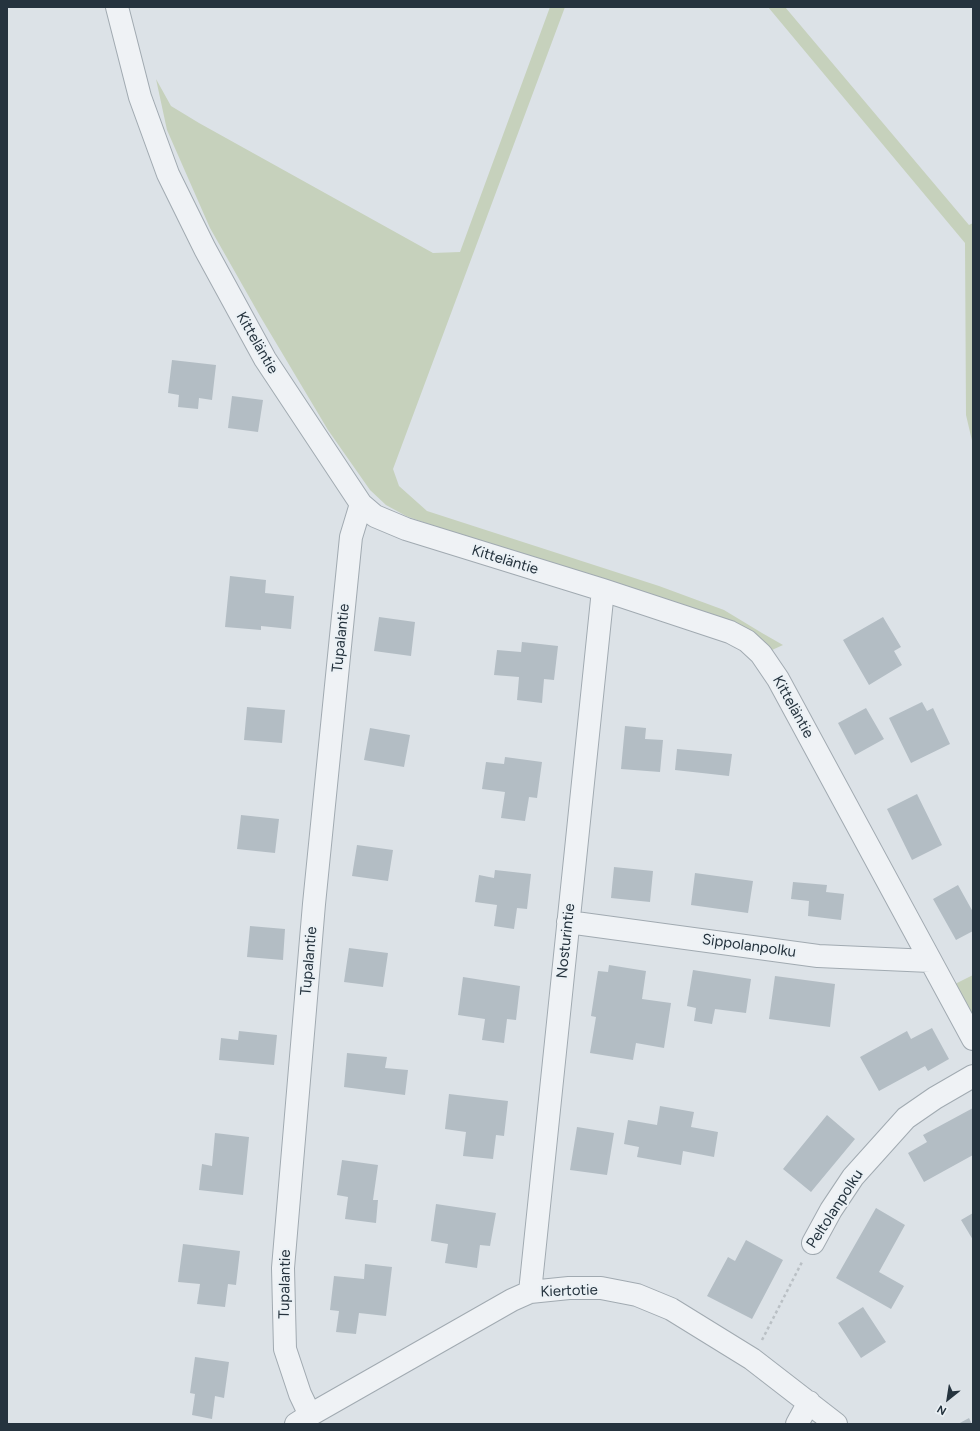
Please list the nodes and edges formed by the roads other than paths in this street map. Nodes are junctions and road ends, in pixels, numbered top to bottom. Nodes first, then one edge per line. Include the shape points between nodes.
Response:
1 (117, 7) edge
2 (361, 504) junction
3 (603, 590) junction
4 (568, 922) junction
5 (930, 961) junction
6 (973, 1039) edge
7 (973, 1076) edge
8 (813, 1243) road end
9 (530, 1292) junction
10 (809, 1402) junction
11 (303, 1419) edge
12 (797, 1424) edge
13 (836, 1424) edge

1 - 2 street, Kitteläntie via 140,97 171,180 265,359
2 - 3 street, Kitteläntie via 375,516 406,529
2 - 11 street, Tupalantie via 351,537 348,561 314,904 283,1268 285,1349 300,1394
3 - 4 street, Nosturintie
3 - 5 street, Kitteläntie via 730,632 747,641 761,654 778,680
4 - 5 street, Sippolanpolku via 818,956
4 - 9 street, Nosturintie
5 - 6 street, Kitteläntie
7 - 8 street, Peltolanpolku via 906,1118 853,1177
9 - 10 street, Kiertotie via 601,1288 637,1295 671,1309 752,1359
9 - 11 street, Kiertotie
10 - 12 street
10 - 13 street, Kiertotie

